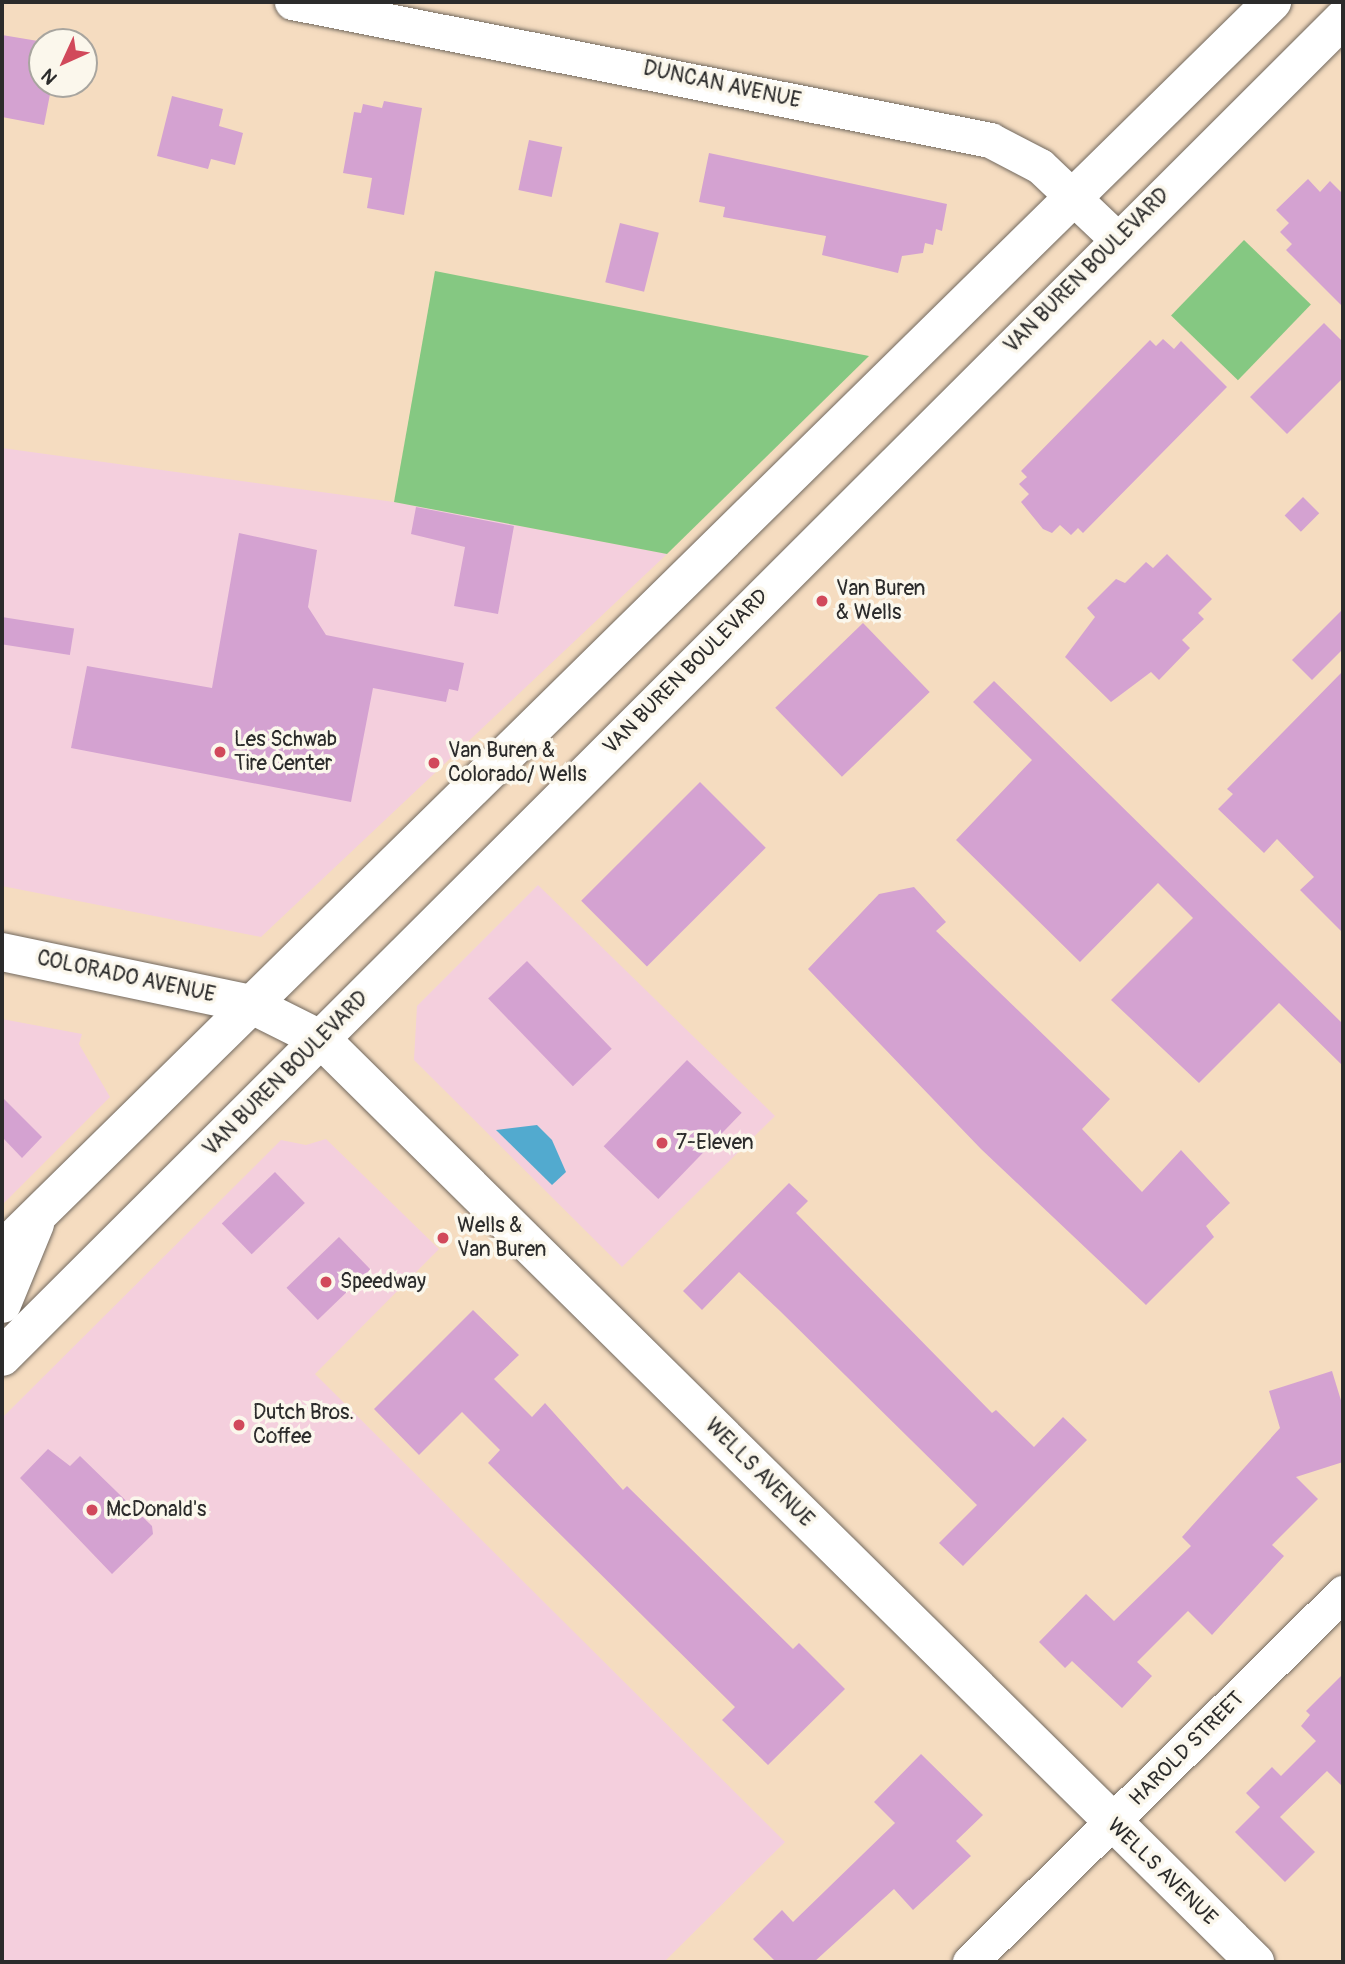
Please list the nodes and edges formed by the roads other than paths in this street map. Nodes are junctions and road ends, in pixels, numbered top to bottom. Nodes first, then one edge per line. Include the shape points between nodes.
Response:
1 (292, 2) edge
2 (1272, 2) edge
3 (423, 12) edge
4 (1343, 19) edge
5 (1074, 197) junction
6 (1118, 240) junction
7 (2, 952) edge
8 (250, 1004) junction
9 (322, 1040) junction
10 (40, 1212) junction
11 (2, 1250) edge
12 (2, 1304) edge
13 (2, 1357) edge
14 (1343, 1593) edge
15 (1112, 1824) junction
16 (970, 1962) edge
17 (1255, 1962) edge

1 - 3 street, DUNCAN AVENUE
2 - 5 main road
3 - 5 street, DUNCAN AVENUE via 990,140 1026,156
4 - 6 main road, VAN BUREN BOULEVARD
5 - 6 street, DUNCAN AVENUE
5 - 8 main road
6 - 9 main road, VAN BUREN BOULEVARD
7 - 8 main road, COLORADO AVENUE
8 - 9 main road, WELLS AVENUE
8 - 10 main road
9 - 13 main road, VAN BUREN BOULEVARD
9 - 15 main road, WELLS AVENUE
10 - 11 main road
10 - 12 main road
14 - 15 street, HAROLD STREET
15 - 16 street, HAROLD STREET
15 - 17 main road, WELLS AVENUE

